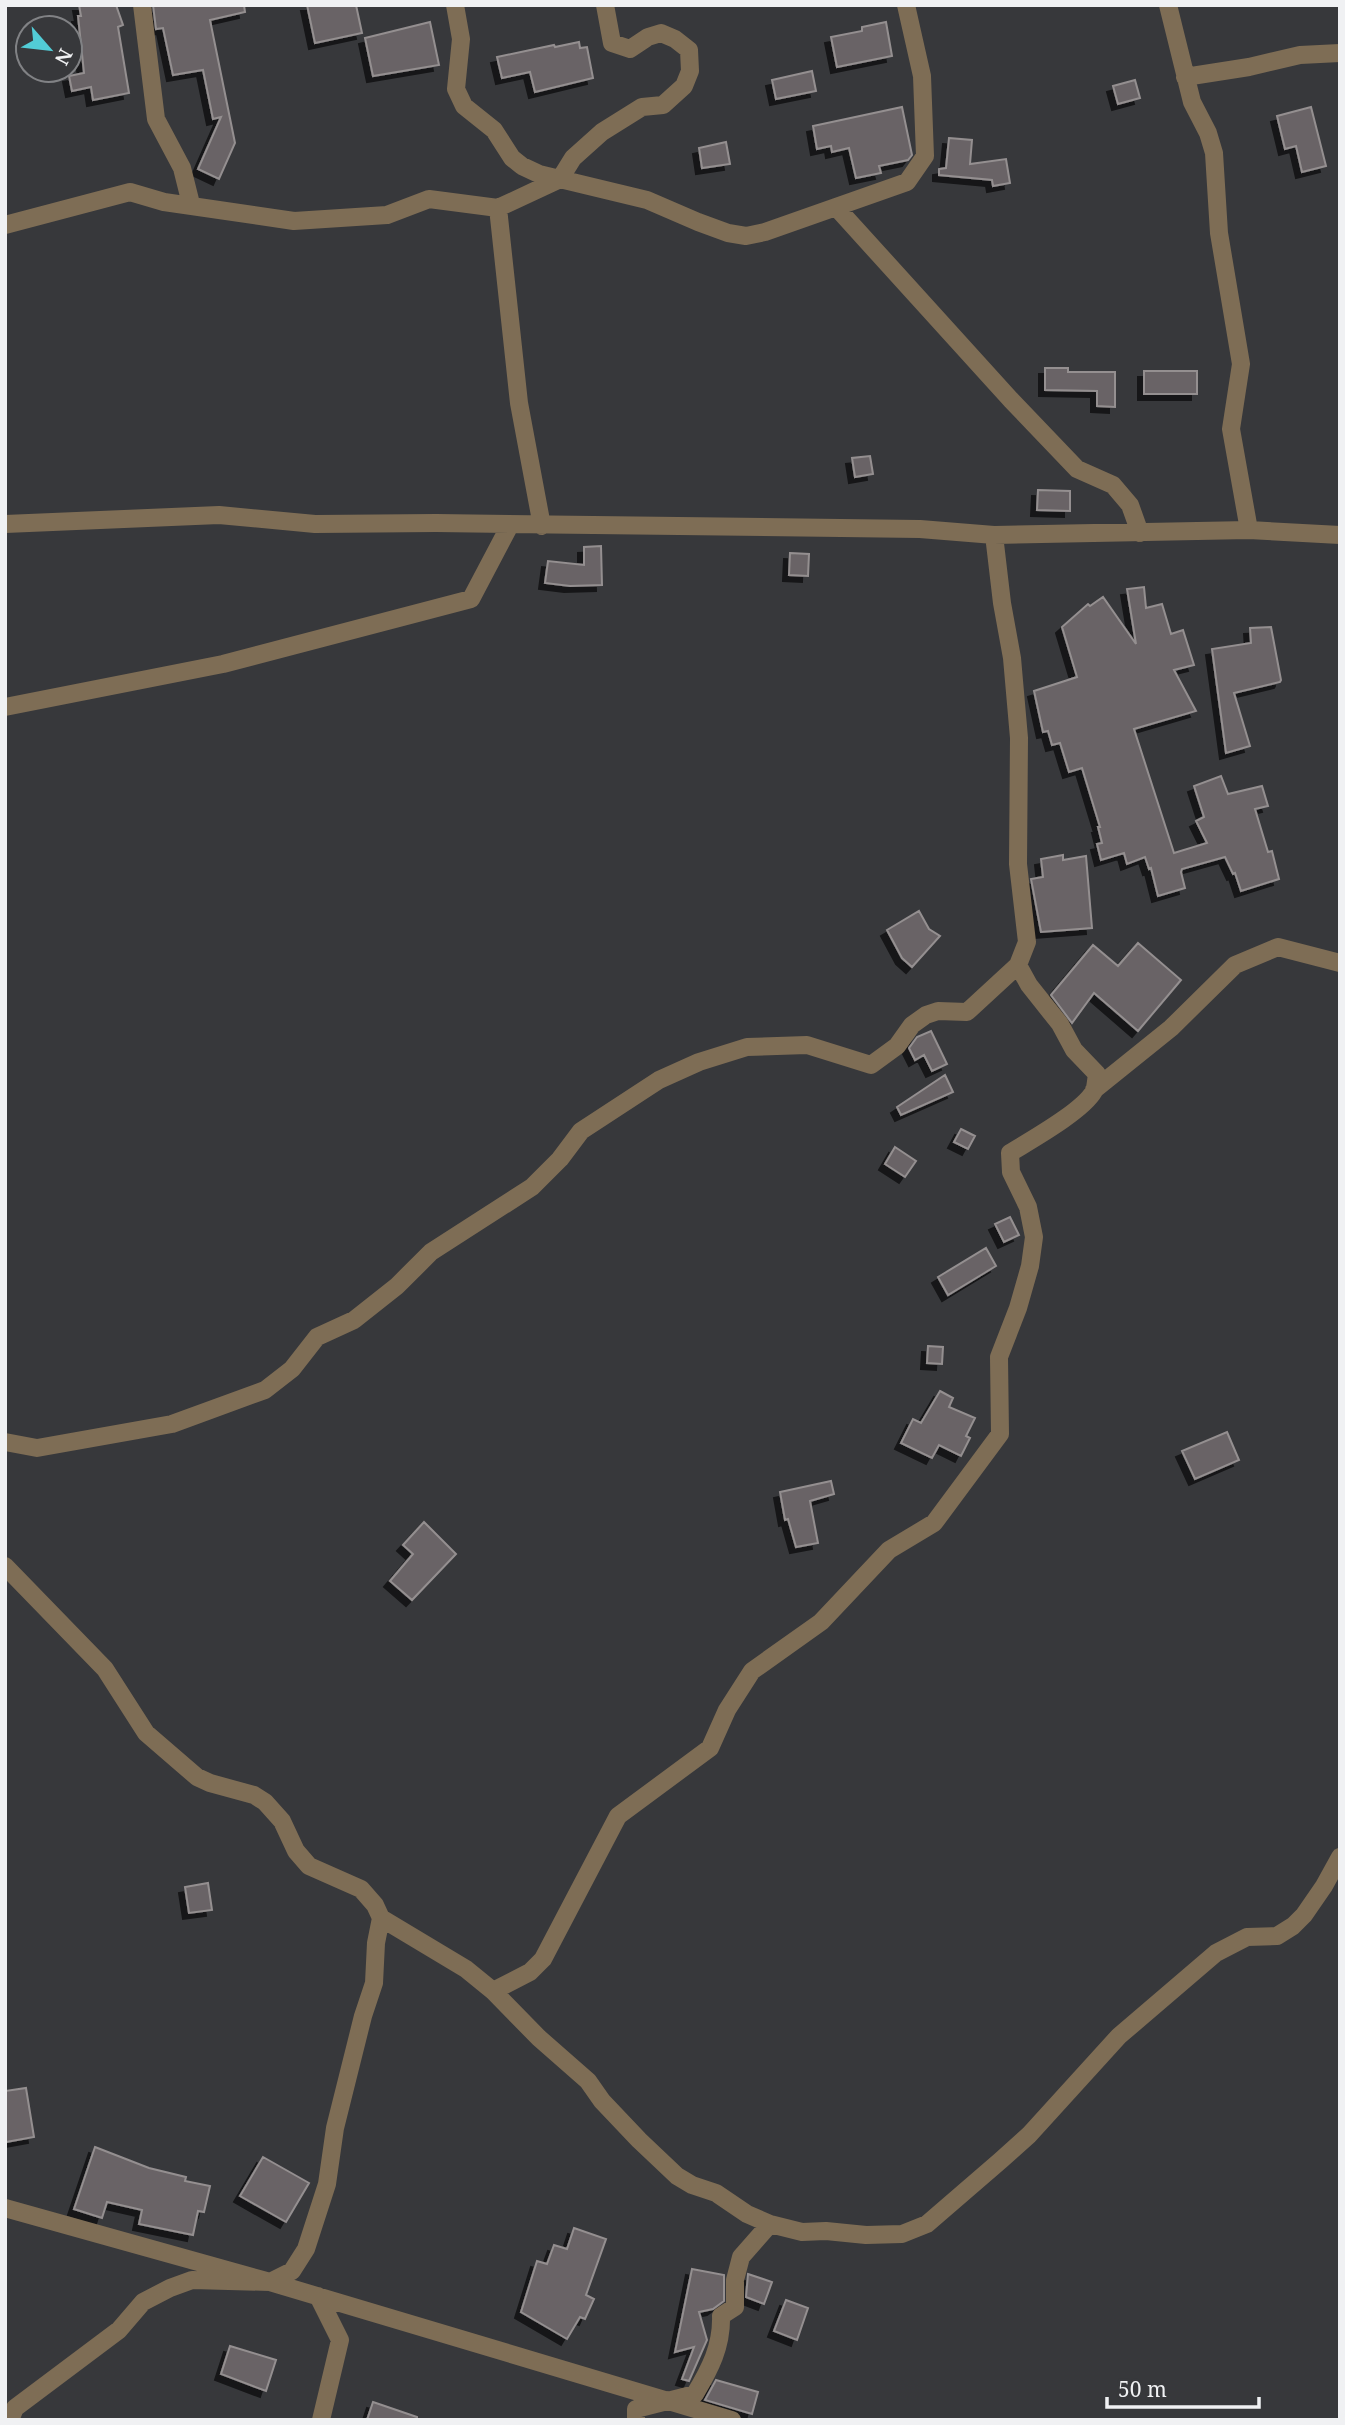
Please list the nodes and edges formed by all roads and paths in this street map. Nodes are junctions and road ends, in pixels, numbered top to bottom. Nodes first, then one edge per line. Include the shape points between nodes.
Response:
1 (142, 5) edge
2 (455, 5) edge
3 (605, 5) edge
4 (906, 5) edge
5 (1168, 5) edge
6 (1340, 53) edge
7 (1185, 76) junction
8 (560, 179) junction
9 (191, 204) junction
10 (836, 207) junction
11 (498, 208) junction
12 (5, 225) edge
13 (5, 524) edge
14 (510, 525) junction
15 (542, 526) junction
16 (1249, 530) junction
17 (1140, 533) junction
18 (994, 535) junction
19 (1340, 535) edge
20 (5, 707) edge
21 (1340, 963) edge
22 (1018, 965) junction
23 (1094, 1090) junction
24 (5, 1442) edge
25 (5, 1566) edge
26 (1340, 1857) edge
27 (381, 1918) junction
28 (493, 1991) junction
29 (5, 2208) edge
30 (770, 2224) junction
31 (270, 2282) junction
32 (318, 2296) junction
33 (666, 2401) junction
34 (10, 2420) edge
35 (321, 2420) edge
36 (636, 2420) edge
37 (732, 2420) edge

1 - 9 street via 156,119 182,167
2 - 8 street via 461,39 455,80 459,98 494,130 512,158
3 - 8 street via 612,43 630,49 661,33 689,50 690,71 684,86 663,105 642,107 602,132 573,158
4 - 10 street via 922,76 925,156 907,182
5 - 7 street
6 - 7 street via 1300,55
7 - 16 street via 1214,153 1222,256 1241,364 1231,429
8 - 10 street via 647,200 746,236
8 - 11 street
9 - 11 street via 293,221 387,215 429,199
9 - 12 street via 130,192
10 - 17 street via 1077,469 1112,485 1130,505
11 - 15 street via 519,403
13 - 14 street via 219,515 315,524
14 - 15 street
14 - 20 street via 471,599 223,664
15 - 18 street via 920,529
16 - 17 street
16 - 19 street
17 - 18 street
18 - 22 street via 1019,738 1018,864 1027,942
21 - 23 street via 1278,947 1235,965 1171,1028
22 - 23 street via 1074,1049 1097,1074
22 - 24 street via 967,1012 926,1015 871,1065 807,1045 747,1047 659,1080 581,1131 532,1187 431,1252 354,1320 317,1337 292,1369 265,1390 172,1424 37,1448
23 - 28 street via 1056,1126 1010,1153 1011,1172 1028,1207 1034,1237 1027,1277 999,1357 1000,1434 934,1522 889,1550 821,1622 752,1671 710,1748 618,1816 542,1959 530,1972
25 - 27 street via 105,1669 146,1733 197,1777 265,1802 309,1866 361,1889
26 - 30 street via 1293,1926 1277,1936 1247,1937 1216,1953 1119,2036 1029,2135 928,2224 902,2234 866,2235 802,2232
27 - 28 street via 466,1969
27 - 31 street via 374,1983 335,2129 327,2184 306,2249 292,2271
28 - 30 street via 588,2081 677,2176
29 - 31 street
30 - 33 street via 741,2257 735,2307 721,2316 722,2335 695,2394
31 - 32 street
31 - 34 street via 192,2280 143,2302 120,2330 15,2408
32 - 33 street
32 - 35 street via 340,2340
33 - 36 street via 636,2409
33 - 37 street

